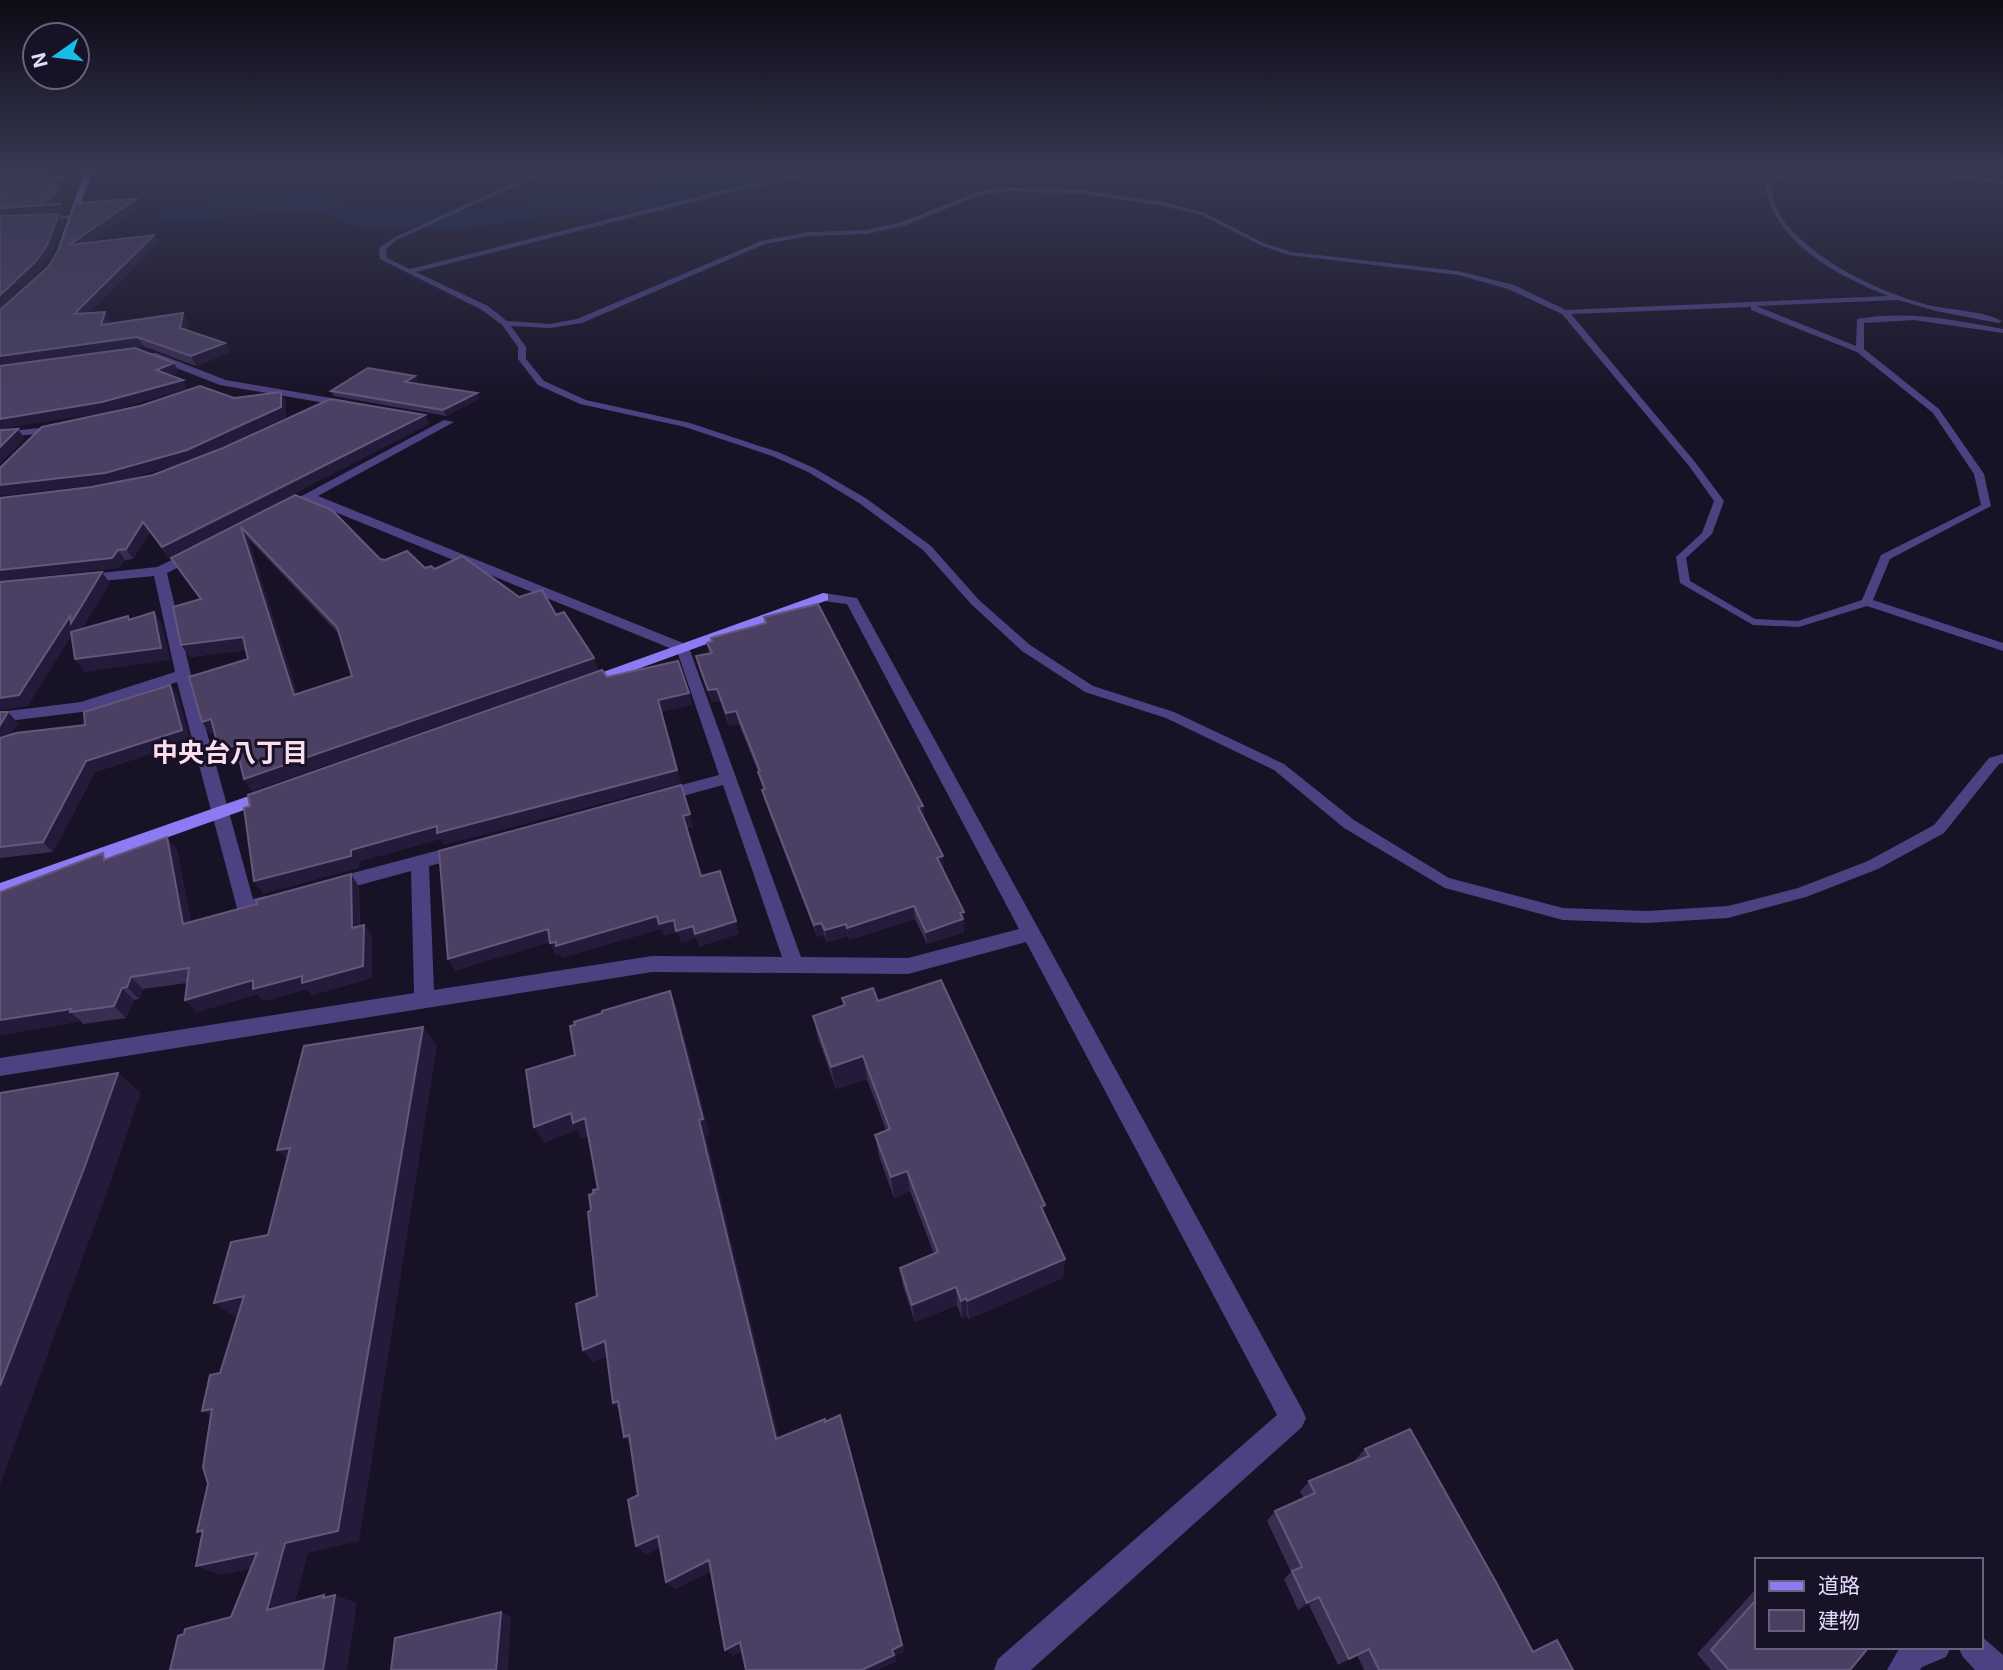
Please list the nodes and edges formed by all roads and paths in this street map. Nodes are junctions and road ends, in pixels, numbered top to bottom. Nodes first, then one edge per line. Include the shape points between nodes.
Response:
1 (60, 248) edge
2 (382, 248) edge
3 (502, 248) edge
4 (749, 248) edge
5 (1273, 248) edge
6 (1809, 248) edge
7 (58, 254) edge
8 (411, 271) junction
9 (1899, 298) junction
10 (1746, 305) junction
11 (1565, 312) junction
12 (2003, 322) edge
13 (505, 323) junction
14 (2003, 331) edge
15 (1860, 350) junction
16 (143, 352) edge
17 (225, 383) junction
18 (212, 388) edge
19 (333, 402) junction
20 (359, 406) edge
21 (309, 413) edge
22 (423, 418) edge
23 (69, 428) edge
24 (42, 432) junction
25 (0, 435) edge
26 (25, 449) edge
27 (308, 496) junction
28 (283, 508) edge
29 (209, 546) edge
30 (160, 571) junction
31 (66, 580) edge
32 (1867, 602) junction
33 (2003, 647) edge
34 (683, 648) junction
35 (183, 675) junction
36 (567, 689) edge
37 (0, 717) edge
38 (2003, 758) edge
39 (729, 778) junction
40 (284, 790) edge
41 (649, 800) edge
42 (219, 813) junction
43 (474, 847) edge
44 (420, 862) junction
45 (0, 890) edge
46 (313, 890) edge
47 (286, 897) edge
48 (1031, 933) junction
49 (794, 965) junction
50 (424, 999) junction
51 (0, 1067) edge
52 (1931, 1649) edge
53 (1975, 1649) edge
54 (1009, 1670) edge
55 (1902, 1670) edge
56 (1997, 1670) edge

1 - 7 street
2 - 8 lane via 384,259
3 - 8 lane
4 - 13 lane via 579,320 550,326
5 - 11 lane via 1458,273 1511,287
6 - 9 lane via 1839,269
8 - 13 lane
9 - 10 lane
9 - 12 lane
10 - 11 lane
10 - 15 lane
11 - 32 lane via 1718,501 1707,534 1681,557 1685,583 1753,622 1800,624
13 - 38 lane via 522,346 522,359 541,383 583,402 687,425 811,470 928,548 975,602 1026,648 1089,689 1170,715 1279,767 1349,824 1445,882 1563,914 1647,917 1728,912 1873,865 1939,829 1994,761
14 - 15 lane via 1891,316 1860,321
15 - 32 lane via 1936,411 1979,474 1986,506 1885,557
16 - 17 street
17 - 18 street
17 - 19 street
19 - 20 street
19 - 21 street
22 - 27 street via 448,422
23 - 24 street
24 - 25 street
24 - 26 street
27 - 28 street
27 - 34 street
29 - 30 street
30 - 31 street
30 - 35 street
32 - 33 lane
34 - 36 street
34 - 39 street
34 - 48 street via 823,597 852,601
35 - 37 street via 82,707
35 - 42 street
39 - 41 street
39 - 49 street
40 - 42 street
42 - 45 street
42 - 47 street via 246,908
43 - 44 street
44 - 46 street
44 - 50 street
48 - 49 street via 908,966
48 - 54 street via 1293,1418
49 - 50 street via 652,964
50 - 51 street
52 - 55 street via 1912,1655
53 - 56 street

